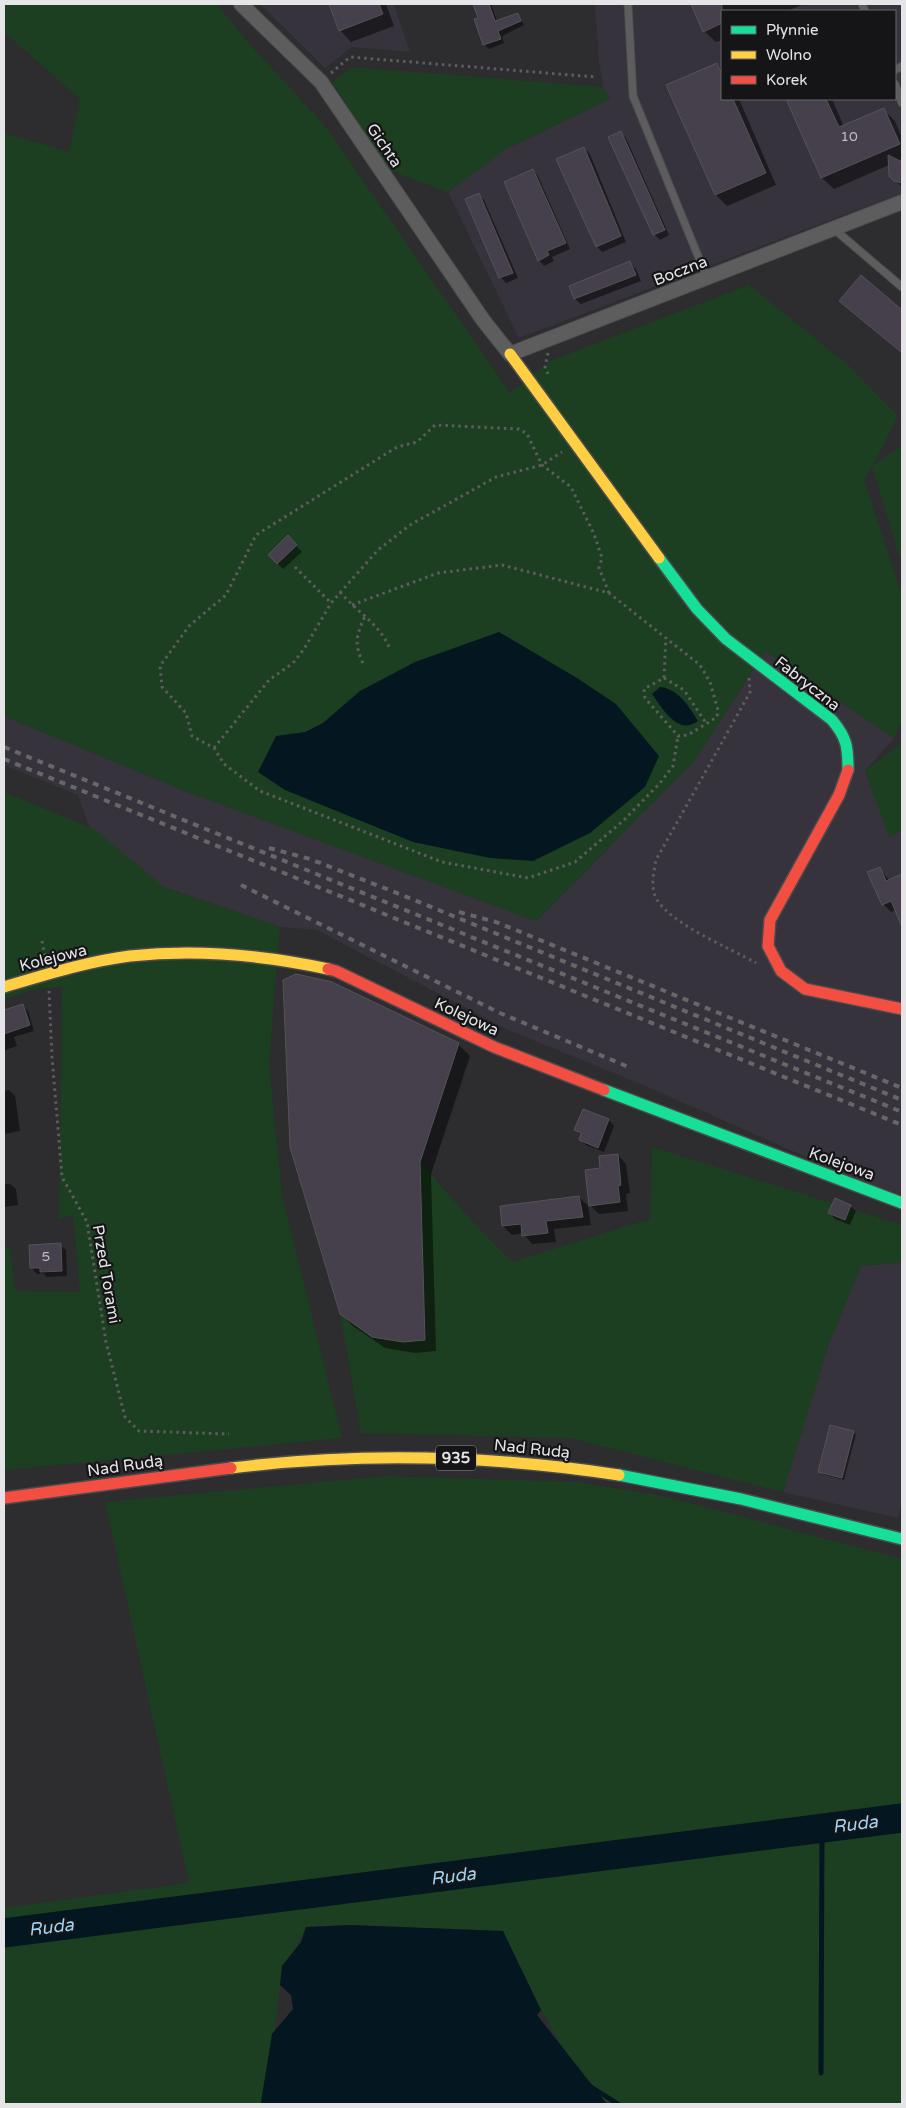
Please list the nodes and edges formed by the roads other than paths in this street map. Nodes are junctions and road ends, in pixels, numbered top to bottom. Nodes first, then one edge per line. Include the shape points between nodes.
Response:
1 (241, 4) edge
2 (628, 4) edge
3 (896, 87) edge
4 (902, 103) edge
5 (902, 202) edge
6 (834, 229) junction
7 (707, 278) junction
8 (902, 287) edge
9 (510, 354) junction
10 (4, 987) edge
11 (902, 1009) edge
12 (902, 1203) edge
13 (4, 1498) edge
14 (902, 1539) edge

1 - 9 street, Gichta via 321,82 483,320
2 - 7 lane via 633,96
3 - 4 lane
5 - 6 street, Boczna
6 - 7 street, Boczna
6 - 8 lane
7 - 9 street, Boczna
9 - 11 street, Fabryczna via 698,609 726,639 832,720 843,733 848,750 848,771 839,795 770,920 768,946 773,960 790,979 805,989
10 - 12 street, Kolejowa via 129,956 200,952 291,961 336,971 494,1047
13 - 14 street, Nad Rudą / 935 via 285,1462 377,1457 466,1458 636,1477 759,1502

